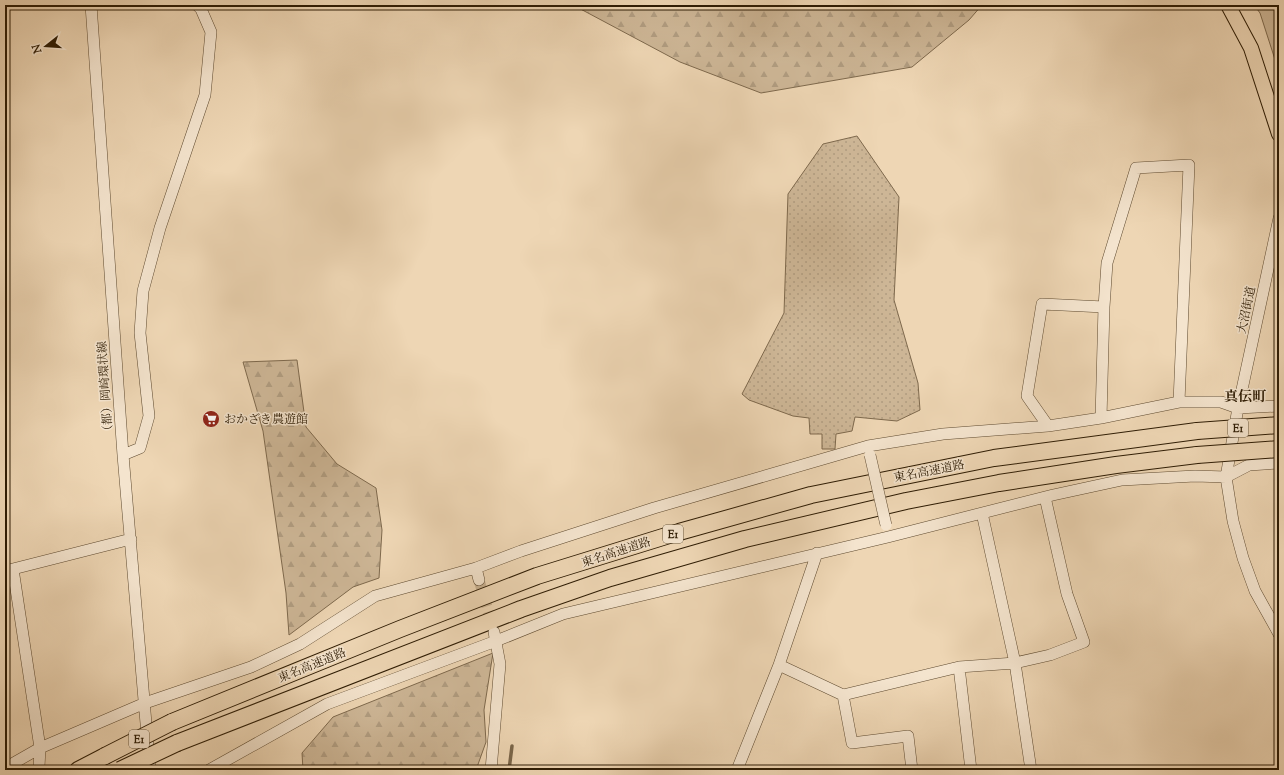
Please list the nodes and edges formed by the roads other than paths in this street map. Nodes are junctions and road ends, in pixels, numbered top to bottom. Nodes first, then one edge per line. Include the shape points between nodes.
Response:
1 (91, 5) edge
2 (197, 5) edge
3 (1228, 5) edge
4 (1279, 134) edge
5 (1279, 218) edge
6 (1104, 307) junction
7 (1179, 402) junction
8 (1279, 406) edge
9 (1238, 408) junction
10 (1101, 418) junction
11 (1279, 425) edge
12 (1048, 426) junction
13 (1279, 449) edge
14 (869, 451) junction
15 (123, 455) junction
16 (1279, 463) edge
17 (1226, 477) junction
18 (1045, 497) junction
19 (982, 513) junction
20 (887, 531) junction
21 (131, 539) junction
22 (817, 553) junction
23 (476, 568) junction
24 (9, 570) edge
25 (479, 580) tunnel mouth
26 (1279, 634) edge
27 (495, 636) junction
28 (1015, 663) junction
29 (779, 665) junction
30 (959, 667) junction
31 (843, 694) junction
32 (145, 703) junction
33 (40, 748) junction
34 (39, 767) dead end
35 (5, 768) edge
36 (78, 770) edge
37 (120, 770) edge
38 (150, 770) edge
39 (209, 770) edge
40 (491, 770) edge
41 (737, 770) edge
42 (912, 770) edge
43 (971, 770) edge
44 (1032, 770) edge

1 - 15 street, （都）岡崎環状線
2 - 15 street via 211,32 205,95 160,228 143,291 140,333 149,416 140,448
3 - 4 main road via 1251,48
5 - 9 street, 大沼街道
6 - 7 street via 1107,263 1136,168 1189,165
6 - 10 street
6 - 12 street via 1042,304 1026,396
7 - 9 street via 1221,402
7 - 10 street
8 - 9 street
9 - 17 street, 大沼街道
10 - 12 street
11 - 36 highway, 東名高速道路 / E1, bridge via 1197,431 994,458 811,495 680,532 537,576 400,629 172,722
12 - 14 street via 943,434
13 - 37 highway, 東名高速道路 / E1, bridge via 1197,455 999,483 906,501 745,539 610,578 521,609 177,742
14 - 20 street, bridge
14 - 23 street via 654,508
15 - 21 street, （都）岡崎環状線
16 - 17 street via 1249,466
17 - 18 street via 1122,480
17 - 26 street via 1233,521 1243,558 1255,591
18 - 19 street
18 - 28 street via 1067,594 1084,642 1050,655
19 - 20 street
19 - 28 street
20 - 22 street
21 - 24 street
21 - 32 street, （都）岡崎環状線
22 - 27 street via 563,614
22 - 29 street
23 - 25 street
23 - 32 street via 375,596 300,644 251,667
24 - 33 street
27 - 39 street via 327,704
27 - 40 street via 500,664
28 - 30 street
28 - 44 street
29 - 31 street
29 - 41 street
30 - 31 street
30 - 43 street
31 - 42 street via 852,742 908,736
32 - 33 street
32 - 38 street, （都）岡崎環状線
33 - 34 street
33 - 35 street

